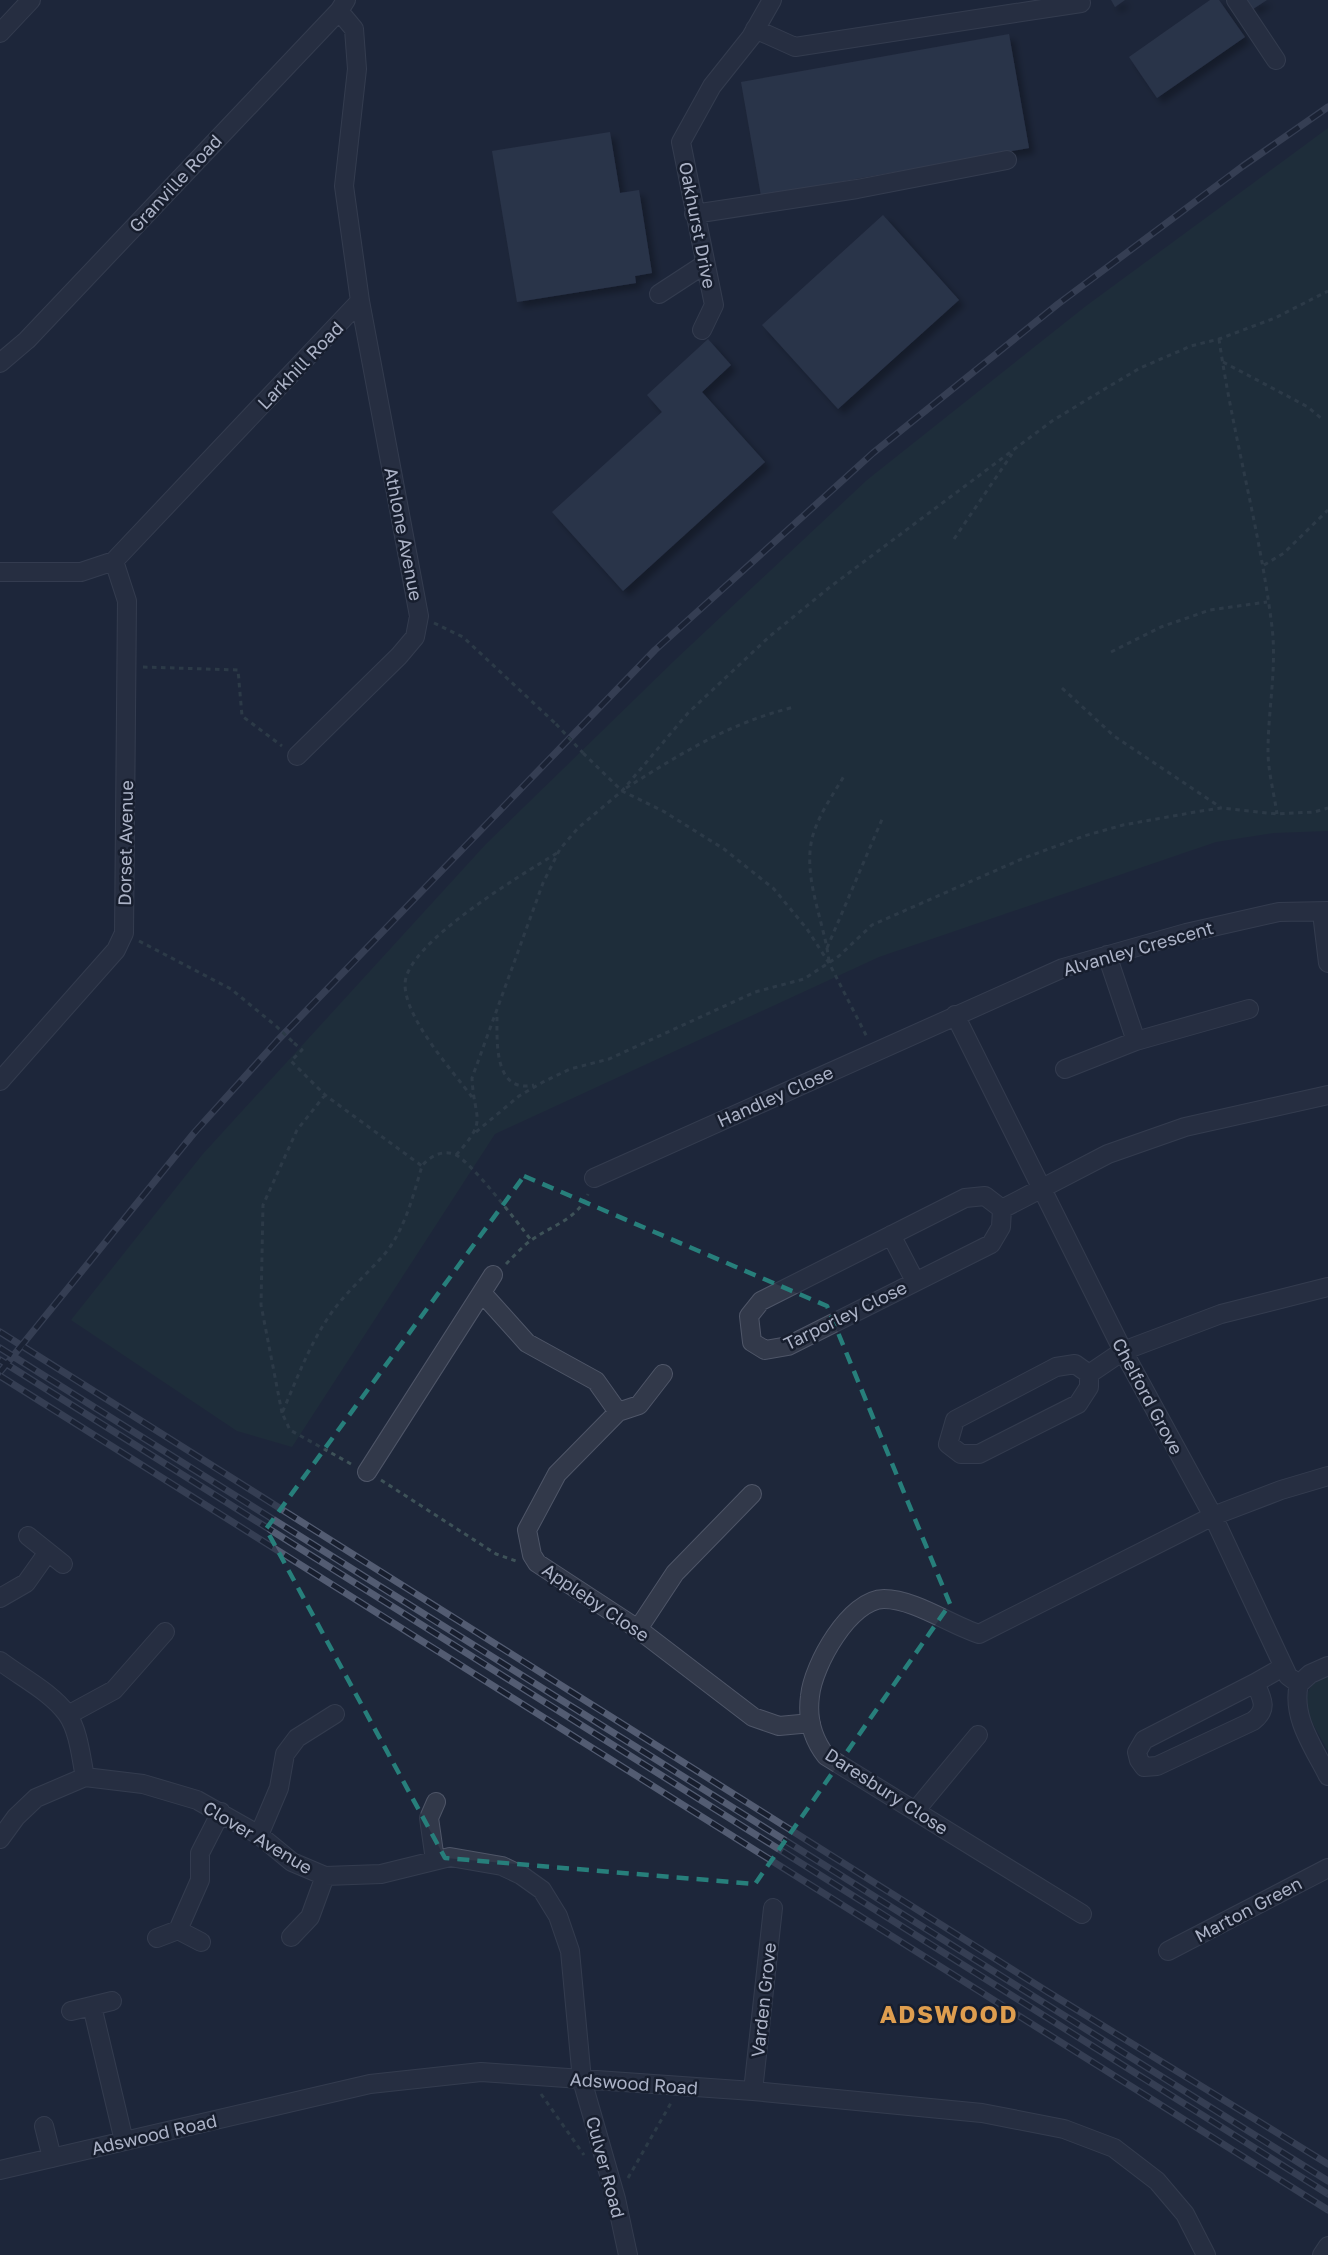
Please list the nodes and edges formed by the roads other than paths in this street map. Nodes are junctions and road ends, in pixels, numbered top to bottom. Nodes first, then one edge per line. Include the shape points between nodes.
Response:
1 (31, 0) edge
2 (772, 0) edge
3 (1236, 0) edge
4 (1081, 3) dead end
5 (342, 5) edge
6 (755, 29) junction
7 (0, 33) edge
8 (1276, 60) dead end
9 (1006, 160) dead end
10 (694, 214) junction
11 (705, 264) junction
12 (659, 294) dead end
13 (360, 302) junction
14 (702, 330) dead end
15 (0, 363) edge
16 (114, 561) junction
17 (0, 572) edge
18 (297, 756) road end
19 (1325, 912) edge
20 (1107, 955) junction
21 (1328, 963) edge
22 (1249, 1009) dead end
23 (955, 1015) junction
24 (1136, 1041) junction
25 (1065, 1069) dead end
26 (0, 1082) edge
27 (1328, 1095) edge
28 (594, 1178) road end
29 (1043, 1190) junction
30 (1002, 1209) junction
31 (891, 1235) junction
32 (494, 1275) road end
33 (915, 1281) junction
34 (1328, 1287) edge
35 (483, 1294) junction
36 (1123, 1351) junction
37 (663, 1374) dead end
38 (1089, 1374) junction
39 (618, 1412) junction
40 (367, 1472) road end
41 (1328, 1476) edge
42 (752, 1494) dead end
43 (1213, 1516) junction
44 (28, 1536) dead end
45 (48, 1552) junction
46 (63, 1564) dead end
47 (0, 1598) edge
48 (638, 1629) junction
49 (165, 1632) dead end
50 (0, 1661) edge
51 (1328, 1666) edge
52 (1283, 1667) junction
53 (1255, 1683) junction
54 (1299, 1684) junction
55 (334, 1714) dead end
56 (68, 1715) junction
57 (811, 1723) junction
58 (978, 1736) dead end
59 (1328, 1776) edge
60 (85, 1778) junction
61 (436, 1802) dead end
62 (916, 1810) junction
63 (220, 1812) junction
64 (258, 1835) junction
65 (0, 1839) edge
66 (435, 1860) junction
67 (1328, 1868) edge
68 (325, 1876) junction
69 (773, 1908) dead end
70 (1082, 1914) dead end
71 (178, 1930) junction
72 (291, 1937) dead end
73 (157, 1938) dead end
74 (201, 1942) dead end
75 (1168, 1951) dead end
76 (112, 2001) dead end
77 (92, 2006) junction
78 (71, 2011) dead end
79 (582, 2080) junction
80 (753, 2091) junction
81 (44, 2126) dead end
82 (124, 2141) junction
83 (52, 2158) junction
84 (5, 2171) edge
85 (623, 2254) edge
86 (1206, 2255) edge

1 - 7 street
2 - 6 street, Oakhurst Drive
3 - 8 street
4 - 6 street via 795,47
5 - 13 street via 354,29 357,69 344,186
5 - 15 street, Granville Road via 27,340
6 - 10 street, Oakhurst Drive via 712,86 681,142
9 - 10 street via 857,189
10 - 11 street, Oakhurst Drive
11 - 12 street
11 - 14 street, Oakhurst Drive via 714,305
13 - 16 street, Larkhill Road
13 - 18 street, Athlone Avenue via 419,616 415,637 399,656
16 - 17 street, Larkhill Road via 81,572
16 - 26 street, Dorset Avenue via 127,601 124,933 116,950
19 - 20 street, Alvanley Crescent via 1279,912
19 - 21 street
20 - 23 street, Alvanley Crescent via 1063,968
20 - 24 street
22 - 24 street
23 - 28 street, Handley Close
23 - 29 street, Chelford Grove
24 - 25 street
27 - 29 street via 1185,1127 1108,1154
29 - 30 street
29 - 36 street, Chelford Grove
30 - 31 street, Tarporley Close via 985,1196 965,1198
30 - 33 street, Tarporley Close via 1001,1227 991,1244
31 - 33 street, Tarporley Close
31 - 33 street, Tarporley Close via 761,1301 749,1316 752,1342 765,1350 788,1346
32 - 35 street
34 - 36 street via 1221,1314
35 - 39 street via 526,1343 596,1381
35 - 40 street
36 - 38 street
36 - 43 street, Chelford Grove
37 - 39 street, Appleby Close via 639,1406
38 - 38 street via 1075,1364 1056,1367 955,1420 948,1444 961,1454 976,1455 1003,1443 1078,1404 1089,1387
39 - 48 street, Appleby Close via 557,1474 527,1530 537,1563
41 - 43 street, Daresbury Close
42 - 48 street via 675,1573
43 - 52 street, Chelford Grove
43 - 57 street, Daresbury Close via 980,1634 903,1602 867,1602 834,1638 818,1670 810,1695
44 - 45 street
45 - 46 street
45 - 47 street via 26,1583
48 - 57 street, Appleby Close via 753,1717 779,1726
49 - 56 street via 114,1690
50 - 56 street
51 - 54 street
52 - 53 street
52 - 54 street, Chelford Grove via 1287,1676
53 - 53 street via 1144,1740 1137,1752 1138,1760 1144,1767 1157,1766 1252,1721 1264,1706
54 - 59 street via 1298,1709 1303,1725
55 - 64 street via 297,1738 285,1755 279,1788
56 - 60 street
57 - 62 street, Daresbury Close via 814,1740 826,1756
58 - 62 street
60 - 63 street, Clover Avenue via 143,1784 197,1800
60 - 65 street, Clover Avenue via 36,1798
61 - 66 street via 429,1818
62 - 70 street, Daresbury Close
63 - 64 street, Clover Avenue
63 - 71 street via 200,1853 200,1880
64 - 68 street, Clover Avenue via 292,1862
66 - 68 street, Clover Avenue via 381,1874
66 - 79 street, Clover Avenue via 450,1857 502,1866 542,1890 558,1916 570,1951
67 - 75 street, Marton Green
68 - 72 street, Clover Avenue via 310,1917
69 - 80 street, Varden Grove
71 - 73 street
71 - 74 street
76 - 77 street
77 - 78 street
77 - 82 street
79 - 80 street, Adswood Road
79 - 82 street, Adswood Road via 482,2072 370,2084
79 - 85 street, Culver Road via 616,2199
80 - 86 street, Adswood Road via 982,2113 1064,2129 1114,2148 1157,2181 1185,2214
81 - 83 street
82 - 83 street, Adswood Road
83 - 84 street, Adswood Road

